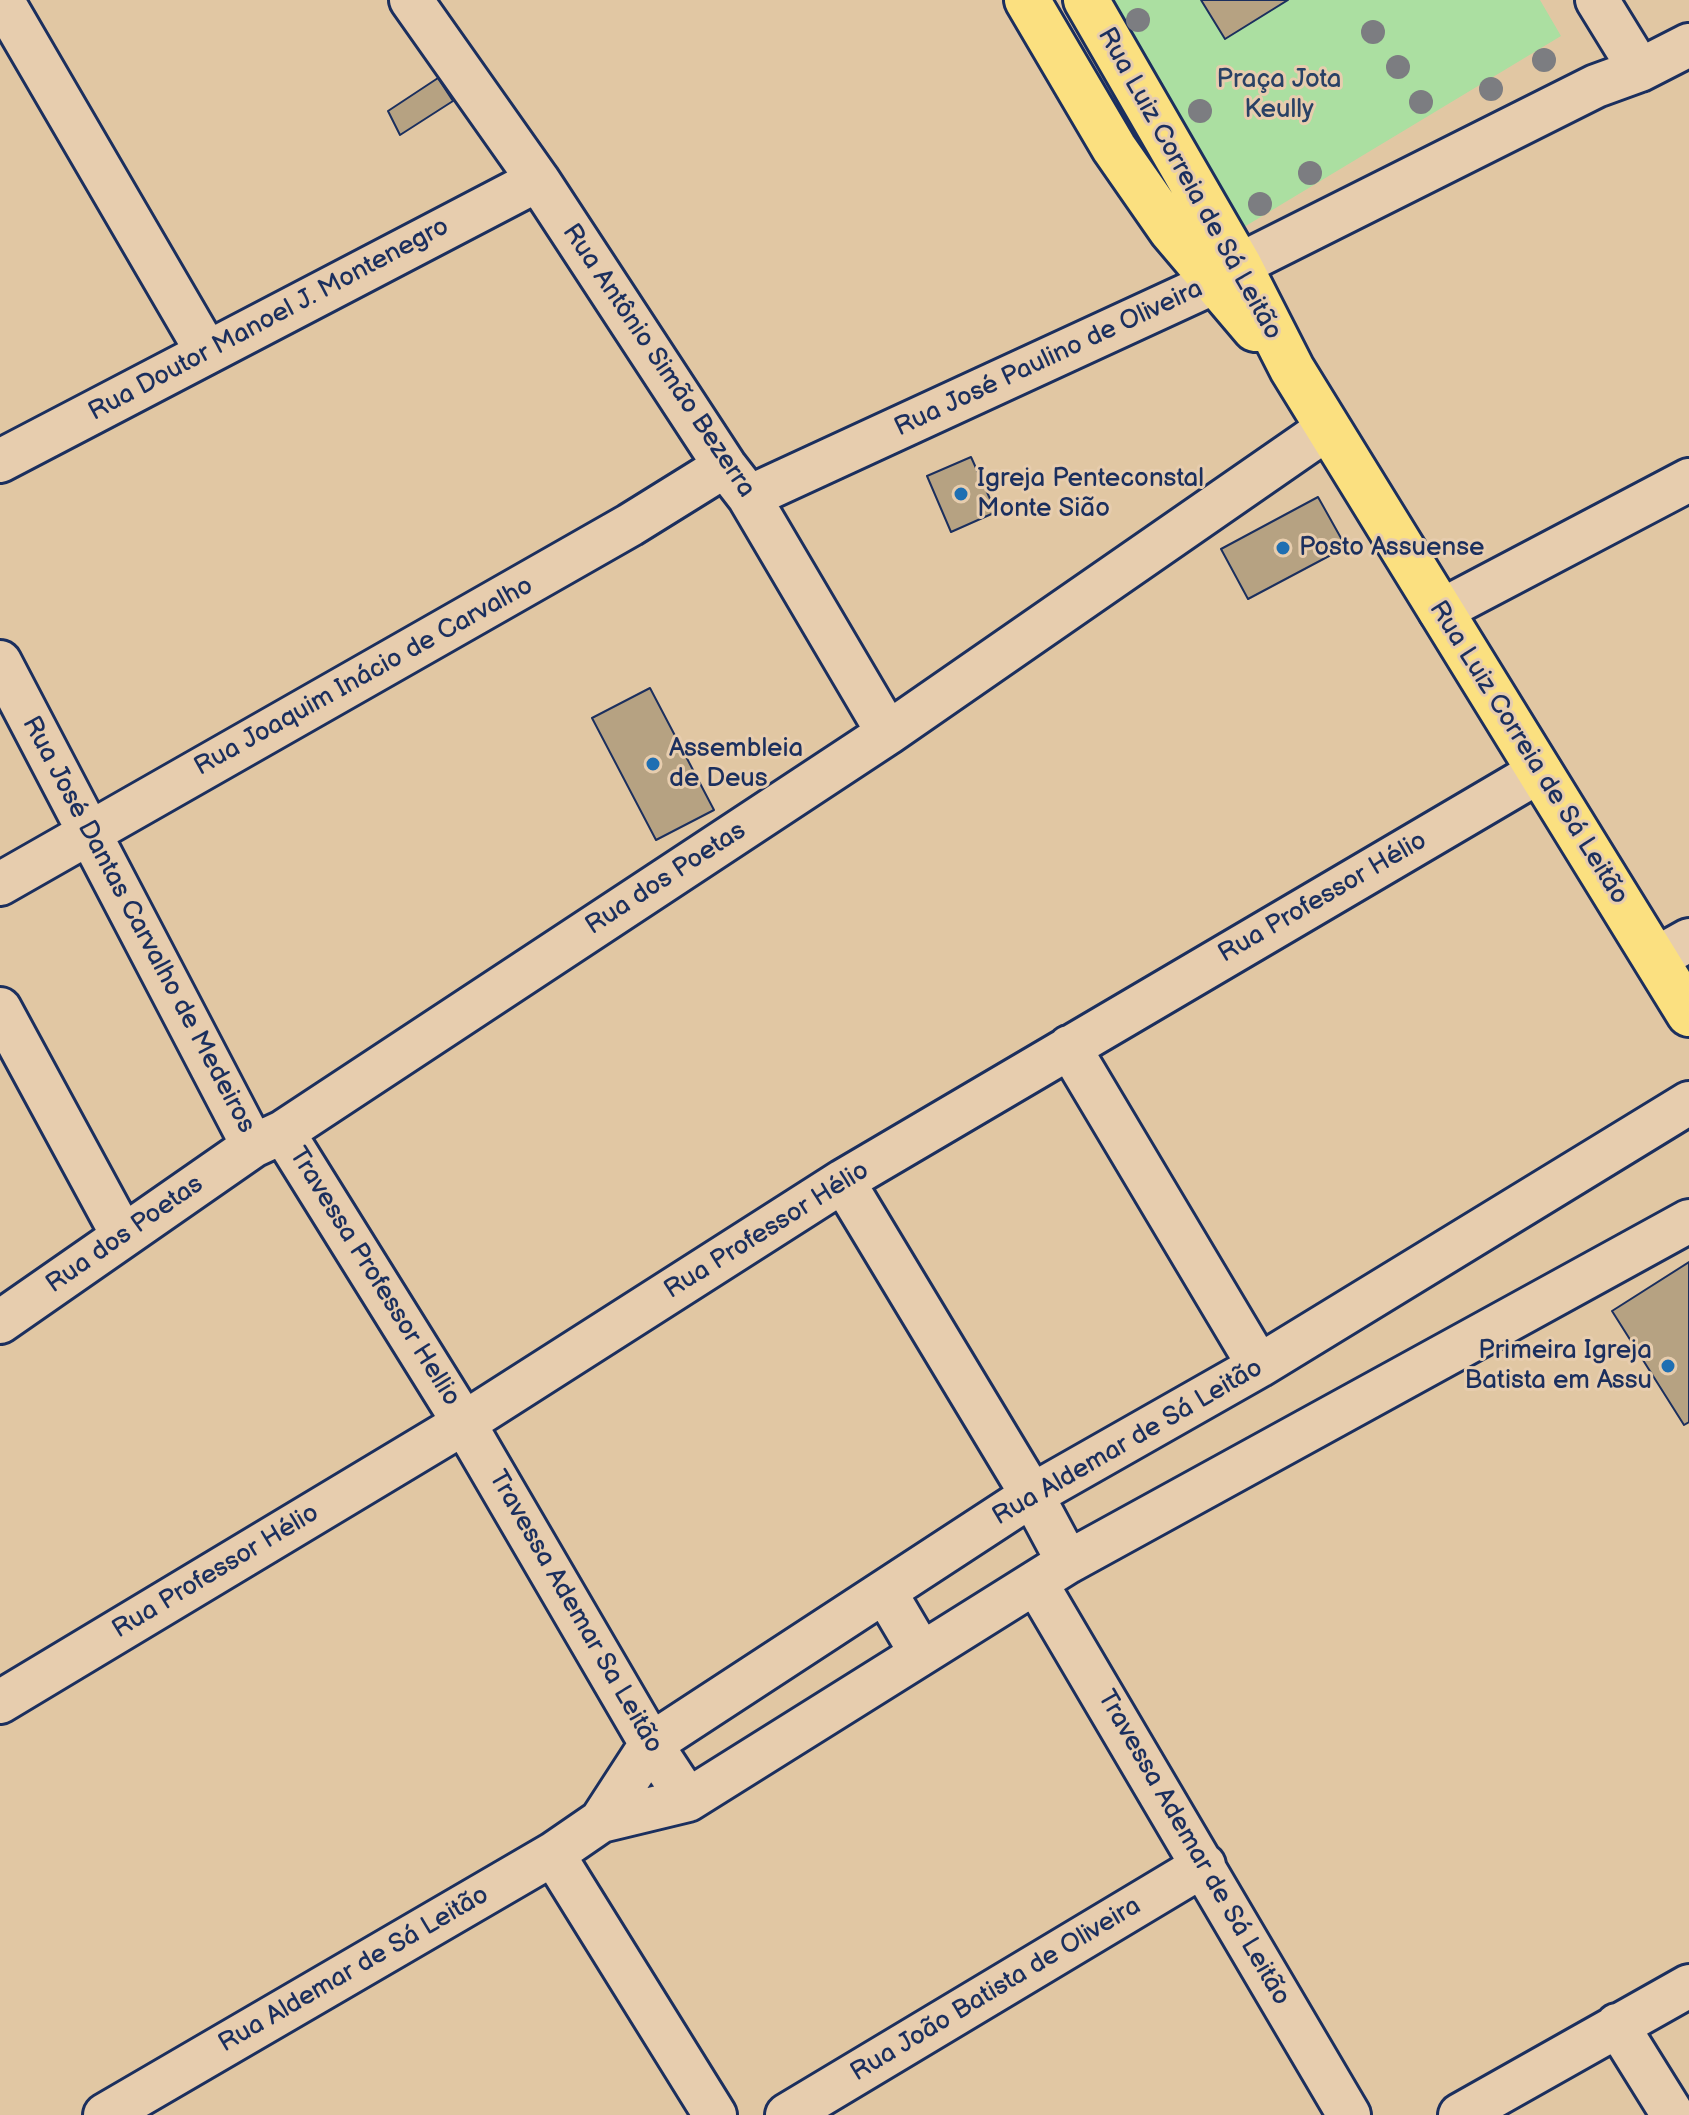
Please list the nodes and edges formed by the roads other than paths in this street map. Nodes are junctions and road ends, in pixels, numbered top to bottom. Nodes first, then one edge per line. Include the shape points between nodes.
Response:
1 (2, 0) edge
2 (411, 0) edge
3 (1027, 0) edge
4 (1086, 0) edge
5 (1597, 0) edge
6 (1689, 45) edge
7 (1640, 70) junction
8 (538, 180) junction
9 (1226, 274) junction
10 (207, 352) junction
11 (1328, 428) junction
12 (0, 461) edge
13 (1689, 480) edge
14 (737, 482) junction
15 (1440, 611) junction
16 (0, 662) edge
17 (888, 733) junction
18 (1540, 771) junction
19 (87, 833) junction
20 (0, 884) edge
21 (1672, 949) edge
22 (0, 1009) edge
23 (1689, 1014) edge
24 (1069, 1047) junction
25 (1689, 1103) edge
26 (268, 1139) junction
27 (843, 1181) junction
28 (1689, 1221) edge
29 (123, 1236) junction
30 (0, 1322) edge
31 (1259, 1366) junction
32 (464, 1423) junction
33 (1032, 1495) junction
34 (1052, 1572) junction
35 (885, 1592) junction
36 (921, 1653) junction
37 (0, 1702) edge
38 (651, 1744) junction
39 (688, 1800) junction
40 (601, 1821) junction
41 (553, 1854) junction
42 (1204, 1865) junction
43 (1689, 1986) edge
44 (1617, 2025) junction
45 (1674, 2111) edge
46 (105, 2115) edge
47 (715, 2115) edge
48 (787, 2115) edge
49 (1349, 2115) edge
50 (1460, 2115) edge

1 - 10 street
2 - 8 street, Rua Antônio Simão Bezerra
3 - 9 main road, Rua Luiz Correia de Sá Leitão via 1114,148 1171,230
4 - 9 main road, Rua Luiz Correia de Sá Leitão
5 - 7 street
6 - 7 street, Rua José Paulino de Oliveira
7 - 9 street, Rua José Paulino de Oliveira via 1596,86
8 - 10 street, Rua Doutor Manoel J. Montenegro
8 - 14 street, Rua Antônio Simão Bezerra
9 - 11 main road, Rua Luiz Correia de Sá Leitão
9 - 14 street, Rua José Paulino de Oliveira
10 - 12 street, Rua Doutor Manoel J. Montenegro
11 - 15 main road, Rua Luiz Correia de Sá Leitão
11 - 17 street, Rua dos Poetas
13 - 15 street
14 - 17 street, Rua Antônio Simão Bezerra
14 - 19 street, Rua Joaquim Inácio de Carvalho via 577,556
15 - 18 main road, Rua Luiz Correia de Sá Leitão
16 - 19 street, Rua José Dantas Carvalho de Medeiros
17 - 26 street, Rua dos Poetas
18 - 21 main road, Rua Luiz Correia de Sá Leitão
18 - 24 street, Rua Professor Hélio
19 - 20 street, Rua Joaquim Inácio de Carvalho
19 - 26 street, Rua José Dantas Carvalho de Medeiros
21 - 23 main road, Rua Luiz Correia de Sá Leitão
22 - 29 street
24 - 27 street, Rua Professor Hélio
24 - 31 street
25 - 31 street, Rua Aldemar de Sá Leitão
26 - 29 street, Rua dos Poetas
26 - 32 street, Travessa Professor Hellio
27 - 32 street, Rua Professor Hélio
27 - 33 street, Travessa Ademar de Sá Leitão
28 - 34 street, Rua Aldemar de Sá Leitão
29 - 30 street, Rua dos Poetas
31 - 33 street, Rua Aldemar de Sá Leitão
32 - 37 street, Rua Professor Hélio
32 - 38 street, Travessa Ademar Sa Leitão
33 - 34 street, Travessa Ademar de Sá Leitão
33 - 35 street, Rua Aldemar de Sá Leitão
34 - 36 street, Rua Aldemar de Sá Leitão
34 - 42 street, Travessa Ademar de Sá Leitão
35 - 36 street
35 - 38 street, Rua Aldemar de Sá Leitão
36 - 39 street, Rua Aldemar de Sá Leitão
38 - 39 street, Travessa Ademar Sa Leitão
38 - 40 street, Rua Aldemar de Sá Leitão
39 - 40 street, Rua Aldemar de Sá Leitão
40 - 41 street, Rua Aldemar de Sá Leitão
41 - 46 street, Rua Aldemar de Sá Leitão
41 - 47 street
42 - 48 street, Rua João Batista de Oliveira
42 - 49 street, Travessa Ademar de Sá Leitão
43 - 44 street
44 - 45 street
44 - 50 street

